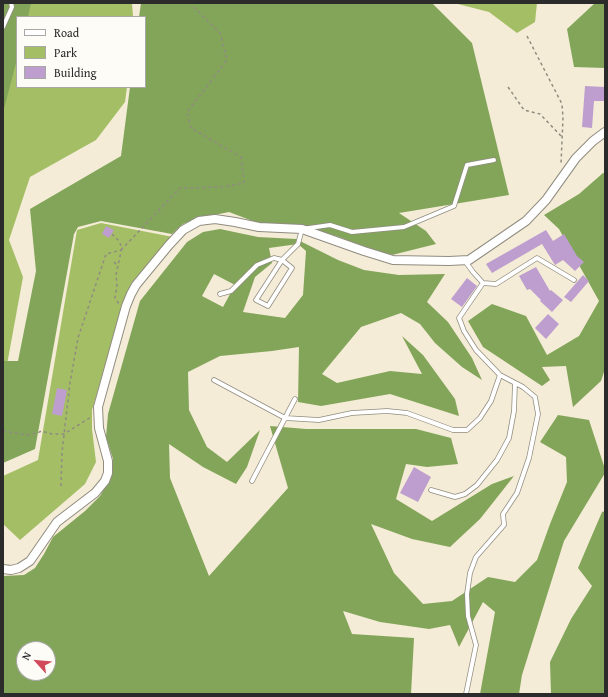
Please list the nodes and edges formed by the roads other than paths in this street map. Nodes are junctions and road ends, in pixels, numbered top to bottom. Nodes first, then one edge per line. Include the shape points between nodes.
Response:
1 (11, 3) edge
2 (3, 27) edge
3 (605, 132) edge
4 (494, 160) dead end
5 (305, 230) junction
6 (282, 260) junction
7 (465, 260) junction
8 (574, 280) dead end
9 (483, 283) junction
10 (220, 294) dead end
11 (500, 375) junction
12 (214, 380) dead end
13 (515, 383) junction
14 (295, 399) dead end
15 (285, 418) junction
16 (252, 481) dead end
17 (431, 490) dead end
18 (3, 568) edge
19 (466, 694) edge

1 - 2 lane via 12,8
3 - 7 street via 576,158 546,200 526,221 469,260
4 - 5 lane via 467,165 454,206 404,227 352,232 330,225
5 - 6 lane via 298,244
5 - 7 street via 393,260
5 - 18 street via 259,227 215,219 199,221 183,230 164,251 131,294 98,407 99,428 109,466 105,481 95,493 56,522 30,561 14,569
6 - 6 lane via 292,268 268,306 256,300
6 - 10 lane via 274,258 257,265 231,291
7 - 9 lane
8 - 9 lane via 537,258 496,284
9 - 11 lane via 459,318 476,350
11 - 13 lane
11 - 15 lane via 491,401 480,418 467,430 453,430 407,413 387,411 352,413 319,420
12 - 15 lane
13 - 17 lane via 514,411 509,438 497,460 477,485 465,494 455,497
13 - 19 lane via 535,397 538,414 529,458 516,493 504,514 504,525 476,557 470,573 467,594 468,616 476,645
14 - 15 lane
15 - 16 lane

